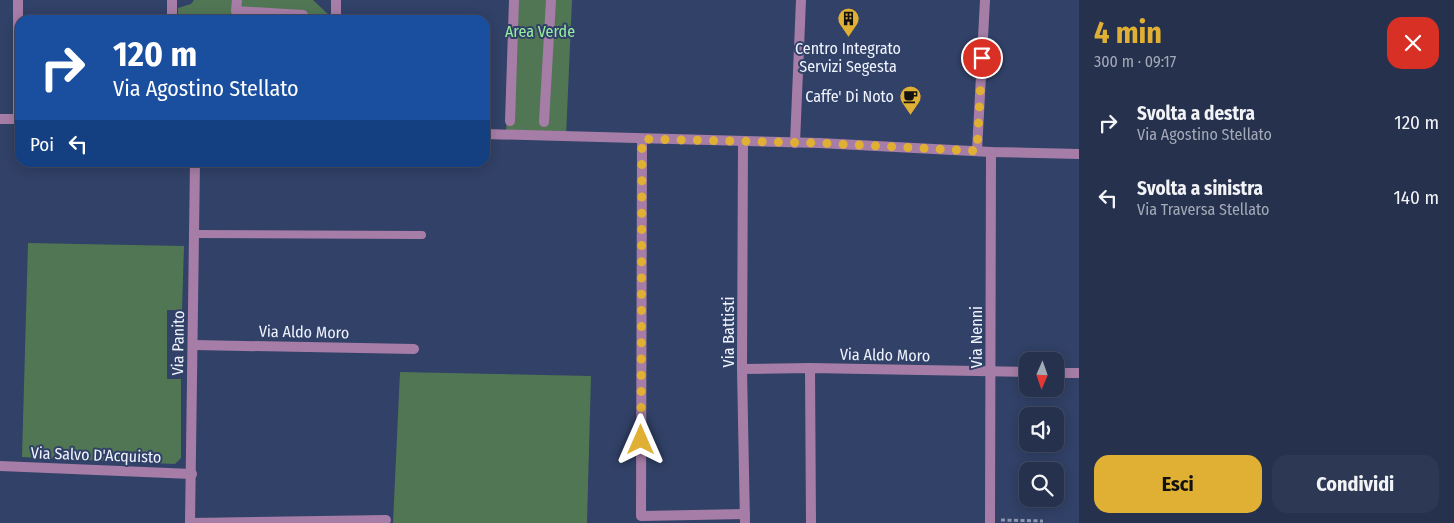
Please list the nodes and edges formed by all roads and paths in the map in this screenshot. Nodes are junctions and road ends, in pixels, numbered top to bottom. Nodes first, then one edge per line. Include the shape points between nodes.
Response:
1 (18, 0) edge
2 (172, 0) edge
3 (237, 0) edge
4 (336, 0) edge
5 (514, 0) edge
6 (551, 0) edge
7 (801, 0) edge
8 (985, 0) edge
9 (18, 15) edge
10 (172, 15) edge
11 (236, 15) edge
12 (270, 15) edge
13 (303, 15) edge
14 (336, 15) edge
15 (0, 119) edge
16 (15, 119) edge
17 (510, 121) dead end
18 (544, 122) dead end
19 (490, 134) edge
20 (642, 139) junction
21 (743, 141) junction
22 (795, 143) junction
23 (977, 151) junction
24 (990, 152) junction
25 (1079, 154) edge
26 (195, 167) edge
27 (194, 234) junction
28 (422, 235) dead end
29 (194, 345) junction
30 (414, 349) dead end
31 (810, 368) junction
32 (742, 369) junction
33 (991, 372) junction
34 (1019, 372) edge
35 (1064, 373) edge
36 (1079, 374) edge
37 (0, 466) edge
38 (192, 474) junction
39 (745, 518) edge
40 (386, 520) dead end
41 (1043, 521) dead end
42 (990, 522) edge
43 (190, 523) edge
44 (811, 523) edge

1 - 9 street
2 - 10 street
3 - 11 street
4 - 14 street
5 - 17 street
6 - 18 street
7 - 22 street
8 - 23 street
12 - 13 street
15 - 16 street
19 - 20 street
20 - 21 street
20 - 39 street via 641,516
21 - 22 street
21 - 32 street, Via Battisti
22 - 23 street
23 - 24 street
24 - 25 street
24 - 33 street, Via Nenni
26 - 27 street, Via Panito
27 - 28 lane
27 - 29 street, Via Panito
29 - 30 street, Via Aldo Moro
29 - 38 street, Via Panito
31 - 32 street, Via Aldo Moro
31 - 33 street, Via Aldo Moro
31 - 44 street
32 - 39 street, Via Battisti
33 - 34 street, Via Aldo Moro
33 - 42 street, Via Nenni
35 - 36 street
37 - 38 street, Via Salvo D'Acquisto
38 - 43 street, Via Panito
40 - 43 street
41 - 42 path

